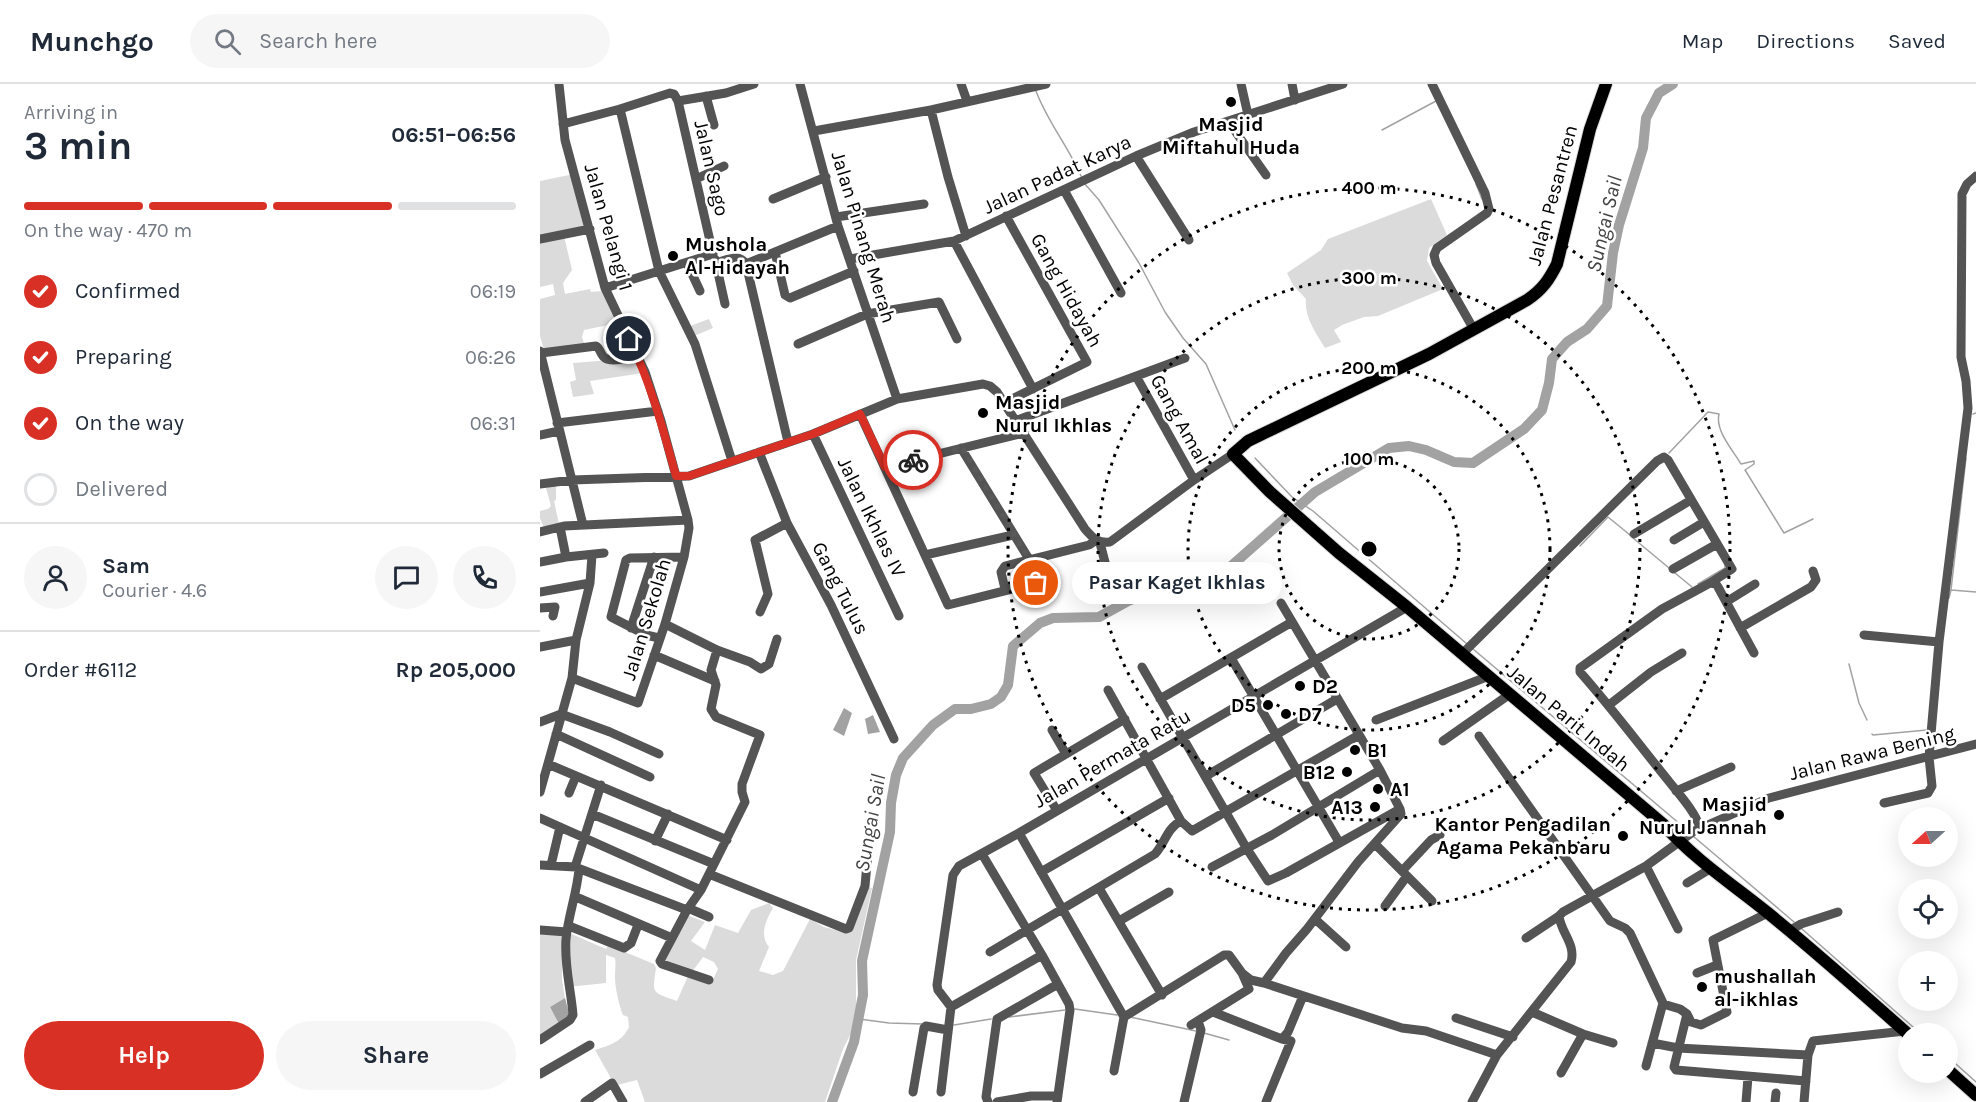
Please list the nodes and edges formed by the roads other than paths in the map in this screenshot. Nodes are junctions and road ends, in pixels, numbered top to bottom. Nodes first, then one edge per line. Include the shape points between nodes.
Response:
1 (559, 84) edge
2 (754, 84) edge
3 (962, 84) edge
4 (1241, 84) edge
5 (1292, 84) edge
6 (1343, 84) edge
7 (1432, 84) edge
8 (1606, 84) edge
9 (1044, 85) edge
10 (804, 86) edge
11 (1327, 86) edge
12 (706, 96) junction
13 (1295, 100) junction
14 (678, 101) junction
15 (967, 101) junction
16 (620, 109) junction
17 (931, 110) junction
18 (1248, 115) junction
19 (1228, 121) junction
20 (563, 124) junction
21 (714, 126) dead end
22 (814, 131) junction
23 (1136, 156) junction
24 (724, 166) dead end
25 (1266, 175) dead end
26 (1976, 176) edge
27 (826, 177) junction
28 (696, 179) junction
29 (1064, 190) junction
30 (773, 200) dead end
31 (924, 204) dead end
32 (1006, 216) junction
33 (837, 222) junction
34 (590, 229) junction
35 (966, 236) junction
36 (540, 239) edge
37 (1189, 240) dead end
38 (954, 241) junction
39 (775, 252) junction
40 (714, 259) junction
41 (850, 260) junction
42 (687, 262) junction
43 (746, 264) junction
44 (659, 271) junction
45 (854, 271) junction
46 (605, 288) junction
47 (700, 291) dead end
48 (1121, 293) dead end
49 (725, 304) dead end
50 (867, 314) junction
51 (1473, 328) junction
52 (957, 339) dead end
53 (798, 344) dead end
54 (540, 352) edge
55 (638, 356) junction
56 (1185, 358) dead end
57 (1136, 376) junction
58 (544, 388) edge
59 (1033, 389) junction
60 (897, 399) junction
61 (1004, 403) junction
62 (658, 411) junction
63 (860, 414) junction
64 (1015, 421) junction
65 (558, 427) junction
66 (813, 434) junction
67 (1024, 434) junction
68 (540, 435) edge
69 (788, 442) junction
70 (962, 448) junction
71 (759, 452) junction
72 (1233, 454) junction
73 (732, 461) junction
74 (885, 467) junction
75 (676, 476) junction
76 (572, 480) junction
77 (1194, 480) junction
78 (540, 484) edge
79 (1691, 500) junction
80 (688, 520) junction
81 (1704, 522) junction
82 (787, 523) junction
83 (583, 525) junction
84 (560, 527) junction
85 (540, 532) edge
86 (1013, 534) junction
87 (1634, 534) dead end
88 (1674, 540) dead end
89 (1098, 542) junction
90 (1717, 544) junction
91 (604, 553) dead end
92 (592, 555) junction
93 (925, 555) junction
94 (566, 557) junction
95 (654, 557) junction
96 (684, 557) junction
97 (1029, 561) junction
98 (540, 562) edge
99 (1673, 569) dead end
100 (1813, 571) dead end
101 (1094, 581) dead end
102 (590, 583) junction
103 (1710, 583) junction
104 (1755, 584) dead end
105 (1005, 589) junction
106 (540, 592) edge
107 (1726, 602) junction
108 (1281, 603) dead end
109 (1407, 607) junction
110 (540, 608) edge
111 (760, 612) dead end
112 (553, 616) dead end
113 (899, 616) dead end
114 (1292, 622) junction
115 (664, 624) junction
116 (631, 628) junction
117 (1740, 628) junction
118 (1864, 635) dead end
119 (659, 638) junction
120 (777, 639) dead end
121 (576, 640) junction
122 (1939, 642) junction
123 (540, 647) edge
124 (717, 650) junction
125 (1464, 652) junction
126 (1682, 653) dead end
127 (1754, 653) dead end
128 (654, 656) junction
129 (1231, 658) junction
130 (1315, 661) junction
131 (1142, 666) dead end
132 (1489, 676) junction
133 (572, 678) junction
134 (715, 681) junction
135 (1108, 690) dead end
136 (1510, 694) junction
137 (1253, 697) junction
138 (1160, 699) junction
139 (1337, 699) junction
140 (1609, 705) junction
141 (561, 714) junction
142 (1125, 720) junction
143 (1376, 720) dead end
144 (540, 722) edge
145 (1052, 730) dead end
146 (556, 734) junction
147 (1275, 735) junction
148 (1359, 735) junction
149 (1479, 736) dead end
150 (1182, 738) junction
151 (894, 740) dead end
152 (1443, 741) dead end
153 (1976, 744) edge
154 (659, 754) dead end
155 (1066, 754) junction
156 (1929, 758) junction
157 (1148, 759) junction
158 (548, 764) junction
159 (1731, 767) dead end
160 (1380, 770) junction
161 (1296, 771) junction
162 (576, 776) junction
163 (1206, 776) junction
164 (650, 777) dead end
165 (601, 785) junction
166 (1676, 791) junction
167 (540, 792) edge
168 (569, 793) dead end
169 (1169, 798) junction
170 (1884, 802) dead end
171 (1318, 807) junction
172 (1056, 809) junction
173 (1400, 809) junction
174 (1226, 812) junction
175 (592, 814) junction
176 (668, 814) junction
177 (540, 818) edge
178 (1181, 821) junction
179 (560, 827) junction
180 (1697, 830) junction
181 (1019, 833) junction
182 (873, 834) dead end
183 (1440, 835) dead end
184 (585, 837) junction
185 (727, 840) junction
186 (655, 841) junction
187 (1339, 842) junction
188 (1680, 843) junction
189 (1375, 844) junction
190 (1246, 849) junction
191 (982, 854) junction
192 (714, 864) junction
193 (540, 865) edge
194 (550, 865) junction
195 (1646, 866) junction
196 (1212, 867) dead end
197 (577, 868) junction
198 (1710, 869) junction
199 (1041, 872) junction
200 (709, 874) junction
201 (1404, 874) junction
202 (1687, 883) dead end
203 (1100, 888) junction
204 (700, 890) junction
205 (1169, 892) dead end
206 (576, 897) junction
207 (1593, 897) junction
208 (1432, 901) dead end
209 (1385, 906) dead end
210 (687, 909) junction
211 (1062, 909) junction
212 (1838, 912) dead end
213 (1768, 913) junction
214 (1559, 915) junction
215 (709, 917) dead end
216 (1315, 920) junction
217 (1119, 921) junction
218 (638, 924) junction
219 (1794, 928) junction
220 (568, 929) junction
221 (1678, 929) dead end
222 (540, 930) edge
223 (1027, 930) junction
224 (672, 938) junction
225 (1526, 938) dead end
226 (1346, 947) dead end
227 (990, 952) dead end
228 (1042, 955) junction
229 (1718, 965) junction
230 (1242, 973) junction
231 (1697, 973) dead end
232 (709, 980) dead end
233 (1264, 983) junction
234 (1058, 984) junction
235 (1162, 995) junction
236 (1303, 996) junction
237 (1663, 1004) junction
238 (951, 1007) junction
239 (1214, 1012) junction
240 (1532, 1012) junction
241 (1687, 1014) junction
242 (1124, 1017) junction
243 (1456, 1018) dead end
244 (1898, 1024) edge
245 (948, 1030) junction
246 (1898, 1033) edge
247 (1583, 1034) junction
248 (1513, 1037) junction
249 (1282, 1039) junction
250 (540, 1040) edge
251 (1652, 1043) junction
252 (1613, 1044) dead end
253 (590, 1045) dead end
254 (1678, 1048) junction
255 (1497, 1055) junction
256 (1808, 1055) junction
257 (1646, 1066) dead end
258 (1114, 1071) dead end
259 (1561, 1073) dead end
260 (540, 1074) edge
261 (1748, 1077) junction
262 (1958, 1078) edge
263 (1806, 1081) junction
264 (913, 1092) dead end
265 (941, 1092) dead end
266 (1976, 1095) edge
267 (1058, 1099) edge
268 (585, 1102) edge
269 (623, 1102) edge
270 (987, 1102) edge
271 (997, 1102) edge
272 (1184, 1102) edge
273 (1266, 1102) edge
274 (1472, 1102) edge
275 (1746, 1102) edge
276 (1804, 1102) edge

1 - 20 street, Jalan Pelangi 1
2 - 12 street
3 - 15 street
4 - 18 street
5 - 13 street
6 - 11 street, Jalan Padat Karya
7 - 51 street via 1489,209 1437,248 1434,255
8 - 51 main road, Jalan Pesantren via 1593,118 1560,253 1550,278 1527,300
9 - 15 street
10 - 22 street, Jalan Pinang Merah
11 - 13 street, Jalan Padat Karya
12 - 14 street
12 - 21 street
13 - 18 street, Jalan Padat Karya
14 - 16 street, Jalan Sago via 670,93
14 - 28 street, Jalan Sago
15 - 17 street
16 - 20 street, Jalan Sago
16 - 44 street
17 - 22 street
17 - 35 street
18 - 19 street, Jalan Padat Karya
19 - 23 street, Jalan Padat Karya
19 - 25 street
20 - 34 street, Jalan Pelangi 1
22 - 27 street, Jalan Pinang Merah
23 - 29 street, Jalan Padat Karya
23 - 37 street
24 - 28 street
26 - 122 street via 1962,194 1961,357 1968,408
27 - 30 street
27 - 33 street, Jalan Pinang Merah
28 - 40 street, Jalan Sago
29 - 32 street, Jalan Padat Karya
29 - 48 street
31 - 33 street
32 - 35 street, Jalan Padat Karya
32 - 59 street, Gang Hidayah via 1087,362
33 - 39 street
33 - 41 street, Jalan Pinang Merah
34 - 36 street
34 - 46 street, Jalan Pelangi 1
35 - 38 street, Jalan Padat Karya
38 - 41 street, Jalan Padat Karya
38 - 59 street
39 - 43 street
39 - 45 street via 785,295 790,298
40 - 42 street
40 - 43 street via 738,257
40 - 49 street, Jalan Sago
41 - 45 street, Jalan Pinang Merah
42 - 44 street
42 - 47 street
43 - 69 street
44 - 46 street
44 - 73 street via 695,344
45 - 50 street, Jalan Pinang Merah
46 - 55 street, Jalan Pelangi 1
50 - 52 street via 939,302
50 - 53 street
50 - 60 street, Jalan Pinang Merah
51 - 72 main road, Jalan Pesantren via 1248,441
54 - 55 street via 596,346 608,360
54 - 58 street
55 - 62 street, Jalan Pelangi 1
56 - 57 street, Gang Amal
57 - 64 street, Gang Amal
57 - 77 street, Gang Amal
58 - 65 street
59 - 61 street, Gang Hidayah
60 - 61 street via 983,384 993,388
60 - 63 street
61 - 64 street
62 - 65 street
62 - 75 street, Jalan Pelangi 1
63 - 66 street
63 - 74 street
64 - 67 street
65 - 68 street
65 - 76 street
66 - 69 street
66 - 113 street, Jalan Ikhlas IV
67 - 70 street
67 - 89 street via 1057,488
69 - 71 street
70 - 74 street
70 - 86 street
71 - 73 street
71 - 82 street, Gang Tulus
72 - 77 street
72 - 109 main road, Jalan Parit Indah via 1339,553
73 - 75 street via 689,476
74 - 93 street
75 - 76 street
75 - 80 street, Jalan Sekolah
76 - 78 street
76 - 83 street
77 - 89 street via 1110,542
79 - 81 street
79 - 87 street
79 - 125 street via 1667,459 1662,458
80 - 83 street
80 - 96 street, Jalan Sekolah
81 - 88 street
81 - 90 street
82 - 111 street via 755,540 768,589 768,599
82 - 151 street, Gang Tulus via 831,605
83 - 84 street
84 - 85 street
84 - 94 street
86 - 93 street
86 - 97 street
89 - 97 street
89 - 101 street via 1107,570
90 - 99 street
90 - 103 street via 1732,569
91 - 92 street
92 - 94 street
92 - 102 street
93 - 105 street via 948,605
94 - 98 street
95 - 96 street
95 - 116 street
95 - 116 street via 626,560 611,614
96 - 115 street, Jalan Sekolah
97 - 105 street via 1002,568
97 - 105 street via 1040,577 1038,581
100 - 117 street via 1816,580 1811,587
102 - 106 street
102 - 121 street
103 - 107 street via 1716,584
103 - 140 street via 1662,609 1581,667 1580,672
104 - 107 street
107 - 117 street
108 - 114 street
109 - 125 main road, Jalan Parit Indah
109 - 130 street, Jalan Permata Ratu
110 - 112 street via 555,607
114 - 129 street
114 - 130 street
115 - 119 street, Jalan Sekolah
115 - 124 street
116 - 119 street
117 - 127 street
118 - 122 street
119 - 128 street, Jalan Sekolah
120 - 124 street via 770,664 761,669
121 - 123 street
121 - 133 street
122 - 156 street
124 - 134 street via 711,670
125 - 132 main road, Jalan Parit Indah
126 - 140 street
128 - 133 street, Jalan Sekolah via 638,703
128 - 134 street
129 - 137 street
129 - 138 street
130 - 137 street, Jalan Permata Ratu
130 - 139 street
131 - 138 street
132 - 136 main road, Jalan Parit Indah
132 - 143 street
133 - 141 street
134 - 185 street via 713,714 760,735 742,784 746,802
135 - 142 street
136 - 152 street
136 - 188 main road, Jalan Parit Indah via 1663,824
137 - 147 street
137 - 150 street, Jalan Permata Ratu
138 - 150 street
139 - 147 street
139 - 148 street
140 - 166 street
141 - 144 street
141 - 146 street
141 - 154 street
142 - 155 street
142 - 157 street
145 - 155 street
146 - 158 street
146 - 164 street
147 - 161 street
147 - 163 street
148 - 160 street
148 - 161 street
149 - 207 street
150 - 157 street, Jalan Permata Ratu
150 - 163 street
153 - 156 street, Jalan Rawa Bening
155 - 172 street via 1035,773
156 - 170 street via 1930,792
156 - 180 street, Jalan Rawa Bening via 1769,798
157 - 169 street
157 - 172 street, Jalan Permata Ratu
158 - 162 street
158 - 167 street
159 - 166 street
160 - 171 street
160 - 173 street
161 - 171 street
161 - 174 street
162 - 165 street
162 - 168 street
163 - 174 street
165 - 175 street
165 - 176 street
166 - 180 street via 1697,820
169 - 178 street
169 - 199 street
171 - 187 street
171 - 190 street
172 - 181 street, Jalan Permata Ratu
173 - 187 street
173 - 189 street via 1401,814
174 - 178 street via 1194,831
174 - 190 street
175 - 184 street
175 - 186 street
176 - 185 street
176 - 186 street
177 - 179 street
178 - 203 street via 1172,826 1155,854
179 - 184 street
179 - 194 street
180 - 188 street, Jalan Rawa Bening
181 - 191 street, Jalan Permata Ratu
181 - 199 street
182 - 200 street via 865,886 846,929
183 - 201 street via 1431,840
184 - 197 street
184 - 204 street
185 - 192 street
186 - 192 street
187 - 190 street via 1269,882
188 - 195 street, Jalan Rawa Bening
188 - 198 main road, Jalan Parit Indah
189 - 201 street
189 - 216 street
190 - 196 street
191 - 223 street
191 - 238 street, Jalan Permata Ratu via 959,866 953,875 937,985
192 - 200 street
193 - 194 street
194 - 197 street
195 - 207 street, Jalan Rawa Bening
195 - 221 street
197 - 206 street
197 - 210 street
198 - 202 street
198 - 213 main road, Jalan Parit Indah
199 - 211 street
200 - 204 street
201 - 208 street
201 - 209 street
203 - 211 street
203 - 217 street
204 - 210 street
205 - 217 street
206 - 218 street
206 - 220 street
207 - 214 street, Jalan Rawa Bening
207 - 237 street via 1610,921 1630,933
210 - 215 street
210 - 224 street
211 - 223 street
211 - 242 street
212 - 219 street
213 - 219 main road, Jalan Parit Indah
213 - 229 street via 1714,939
214 - 225 street, Jalan Rawa Bening
214 - 240 street via 1573,956
216 - 226 street
216 - 233 street
217 - 235 street
218 - 220 street via 631,943 624,948
218 - 224 street
219 - 244 main road, Jalan Parit Indah
220 - 222 street
220 - 250 street via 565,965 573,1015
223 - 227 street
223 - 228 street
224 - 232 street via 661,963
228 - 234 street
228 - 238 street
229 - 231 street
229 - 241 street via 1727,1011 1701,1025 1691,1022
230 - 233 street
230 - 235 street via 1226,954
230 - 239 street via 1249,989
233 - 236 street
234 - 267 street via 1070,1010
234 - 270 street via 997,1019
235 - 242 street
236 - 249 street
236 - 255 street via 1402,1028 1426,1030
237 - 241 street
237 - 251 street
238 - 245 street
239 - 249 street
239 - 272 street via 1194,1023 1201,1030
240 - 247 street
240 - 248 street
241 - 254 street
242 - 258 street
243 - 248 street
245 - 264 street via 924,1028
245 - 265 street
246 - 256 street via 1816,1040
247 - 252 street
247 - 259 street
248 - 255 street
249 - 273 street via 1291,1041
251 - 254 street
251 - 257 street
253 - 260 street
254 - 256 street
254 - 261 street via 1676,1070
255 - 274 street
256 - 263 street
261 - 263 street
261 - 275 street
262 - 266 main road
263 - 276 street
267 - 271 street via 1031,1096
268 - 269 street via 612,1083

